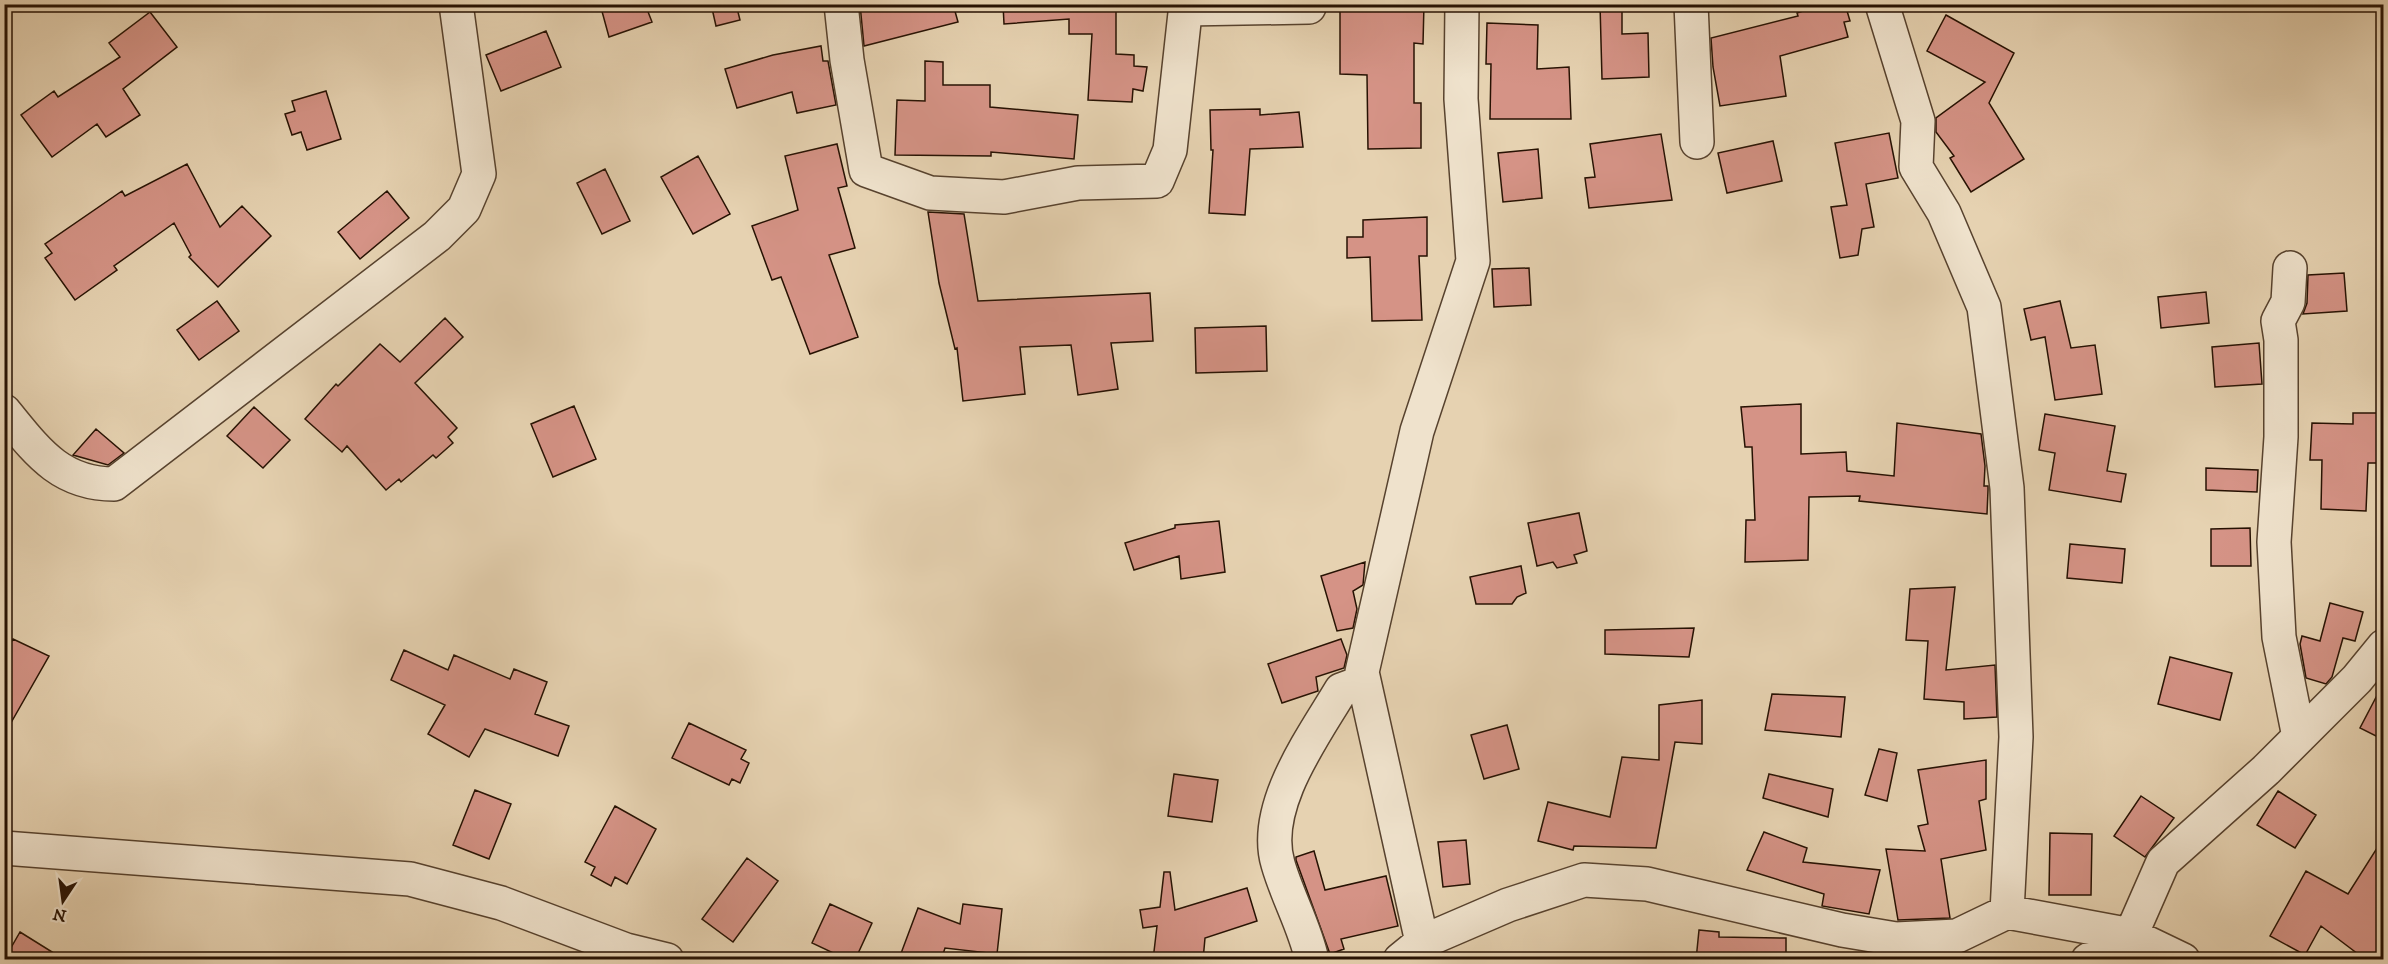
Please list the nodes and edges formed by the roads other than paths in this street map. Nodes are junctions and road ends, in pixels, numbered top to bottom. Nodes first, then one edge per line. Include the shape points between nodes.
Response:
1 (456, 4) edge
2 (841, 4) edge
3 (1462, 4) edge
4 (1691, 4) edge
5 (1882, 4) edge
6 (1185, 7) edge
7 (1309, 7) dead end
8 (1696, 142) dead end
9 (2290, 268) dead end
10 (4, 411) edge
11 (2384, 646) edge
12 (1362, 672) junction
13 (2299, 737) junction
14 (4, 848) edge
15 (2007, 912) junction
16 (2131, 935) junction
17 (1411, 951) edge
18 (622, 955) edge
19 (667, 960) edge
20 (1312, 960) edge
21 (2088, 960) edge
22 (2183, 960) edge

1 - 10 street via 479,174 464,209 437,236 114,484 76,479 42,458
2 - 6 street via 866,170 930,193 1004,197 1078,183 1157,181 1170,150
3 - 12 street via 1461,99 1473,261 1417,431
4 - 8 street
5 - 15 street via 1918,121 1916,167 1944,213 1984,307 2007,488 2016,737
6 - 7 street
9 - 13 street via 2288,302 2278,321 2281,437 2274,542 2279,637
11 - 13 street
12 - 17 street
12 - 20 street via 1360,684 1341,690 1308,746 1285,789 1274,833 1276,861
13 - 16 street via 2163,862
14 - 18 street via 410,879 501,903
15 - 16 street
15 - 17 street via 1957,936 1896,939 1647,884 1584,880 1508,905
16 - 21 street
16 - 22 street
18 - 19 street

